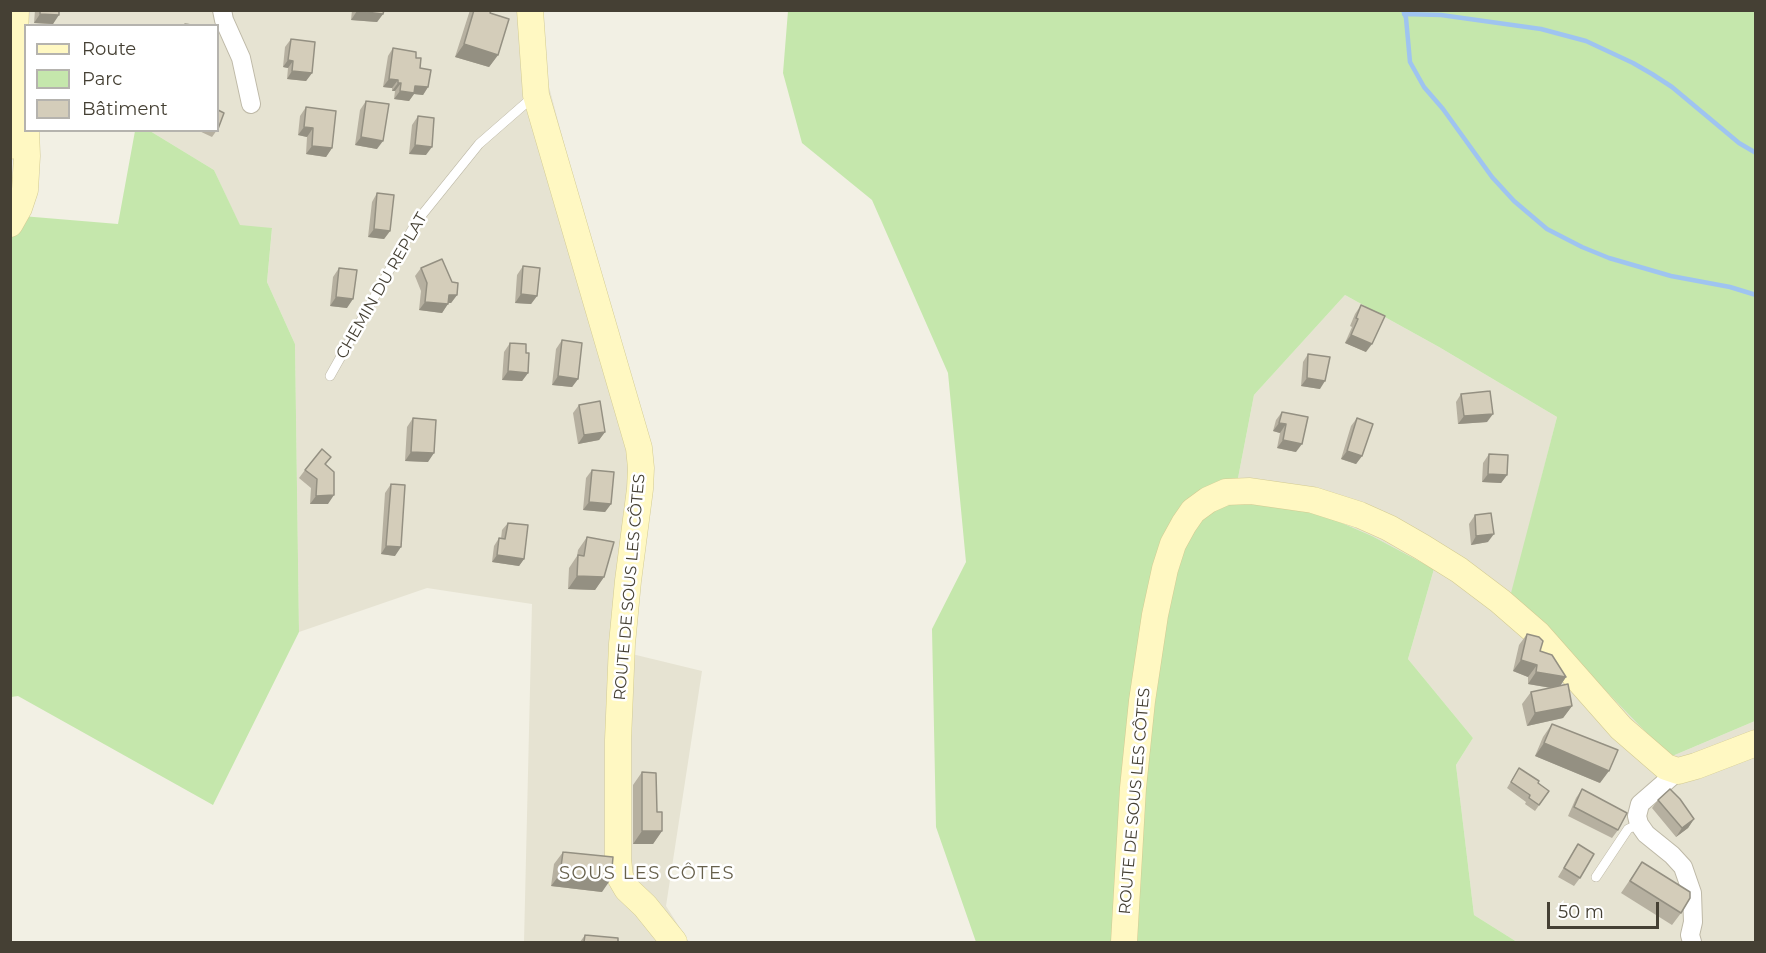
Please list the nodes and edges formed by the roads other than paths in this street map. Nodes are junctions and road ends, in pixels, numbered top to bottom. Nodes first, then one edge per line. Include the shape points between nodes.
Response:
1 (222, 10) edge
2 (530, 10) edge
3 (19, 30) edge
4 (536, 95) junction
5 (252, 104) dead end
6 (26, 132) edge
7 (10, 146) edge
8 (10, 224) edge
9 (330, 376) dead end
10 (1755, 743) edge
11 (1678, 771) junction
12 (1639, 824) junction
13 (1596, 877) dead end
14 (674, 942) edge
15 (1124, 942) edge
16 (1692, 942) edge

1 - 5 street via 241,58
2 - 4 street, ROUTE DE SOUS LES CÔTES
3 - 7 street
4 - 9 lane, CHEMIN DU REPLAT via 479,144 417,221
4 - 14 street, ROUTE DE SOUS LES CÔTES via 639,448 640,489 622,644 618,859 620,877 627,890
6 - 8 street via 25,190
10 - 11 street
11 - 12 street via 1640,804
11 - 15 street, ROUTE DE SOUS LES CÔTES via 1666,767 1621,728 1538,634 1459,570 1422,547 1360,515 1312,500 1250,491 1226,492 1193,511 1184,524 1170,553 1155,615 1133,788
12 - 13 lane via 1628,829
12 - 16 street via 1683,867 1692,893

